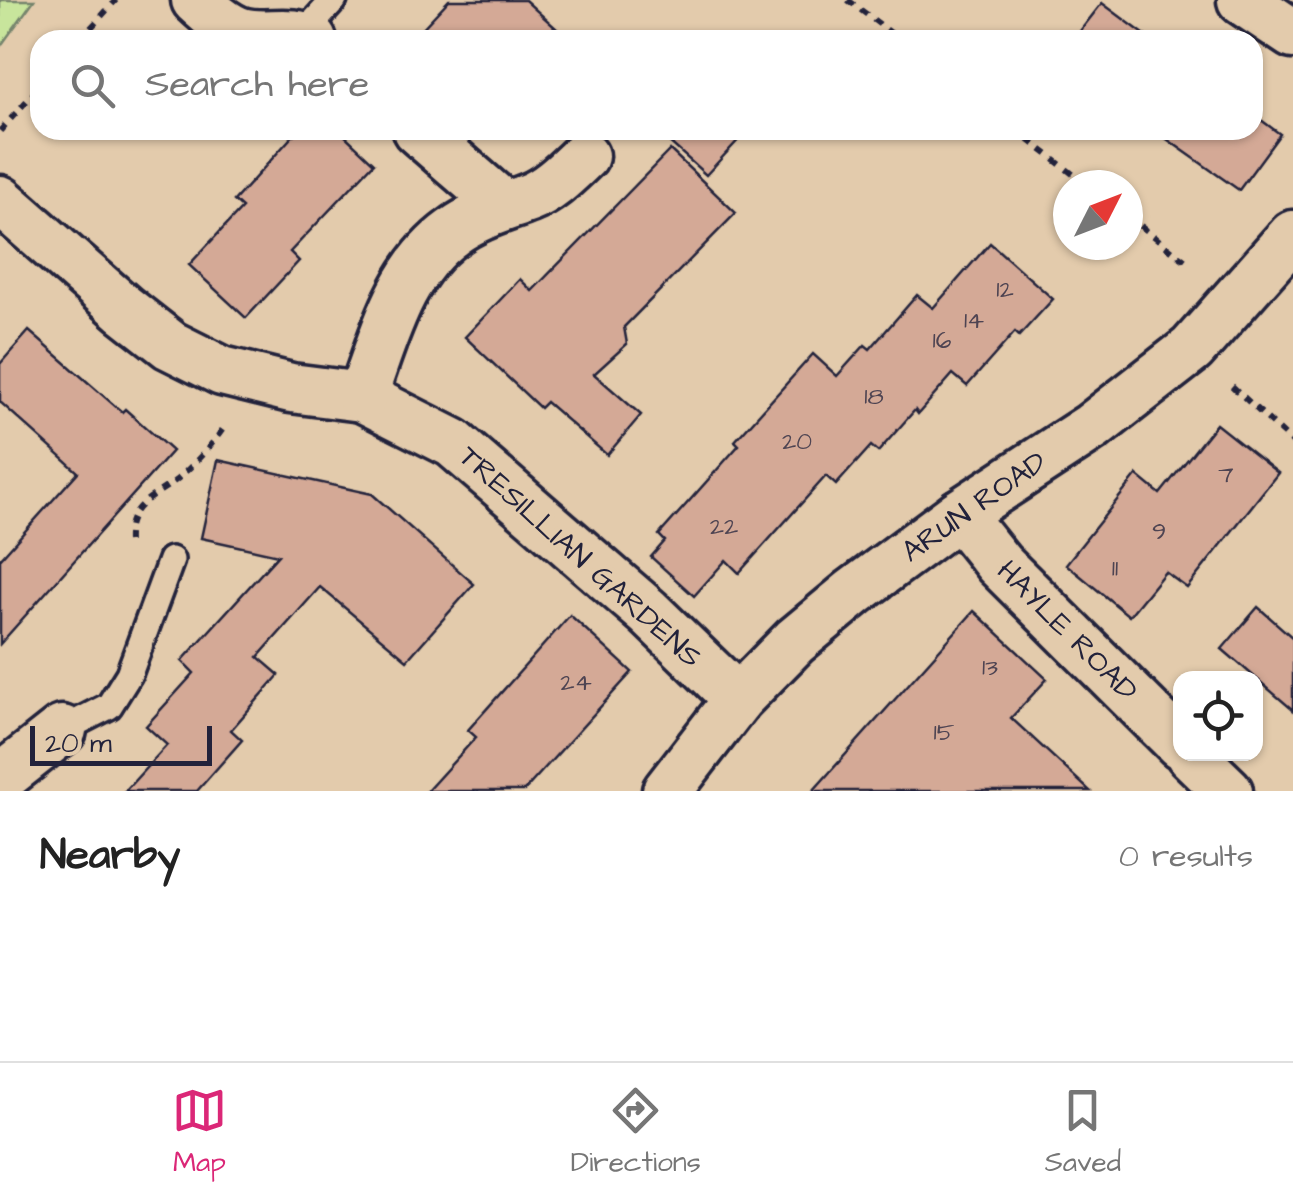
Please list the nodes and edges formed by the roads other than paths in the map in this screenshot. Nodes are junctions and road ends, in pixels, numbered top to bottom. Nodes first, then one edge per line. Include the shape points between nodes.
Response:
1 (196, 0) edge
2 (334, 0) edge
3 (1242, 0) edge
4 (239, 30) edge
5 (313, 30) edge
6 (1293, 34) edge
7 (428, 140) edge
8 (584, 156) dead end
9 (0, 200) edge
10 (503, 205) junction
11 (1293, 235) edge
12 (362, 397) junction
13 (959, 514) junction
14 (171, 560) dead end
15 (738, 700) junction
16 (62, 730) joint
17 (1173, 737) edge
18 (1197, 761) edge
19 (0, 779) edge
20 (667, 791) edge
21 (1228, 791) edge

1 - 4 street
2 - 5 lane
3 - 6 street
7 - 10 street
8 - 10 street via 532,197
9 - 12 street, TRESILLIAN GARDENS via 170,345 222,372
10 - 12 street via 453,232 420,263 398,300
11 - 13 street, ARUN ROAD via 1192,350 1092,427
12 - 15 street, TRESILLIAN GARDENS via 454,443
13 - 15 street, ARUN ROAD via 832,610
13 - 17 street, HAYLE ROAD via 999,564
14 - 16 lane via 130,674 109,706
15 - 20 street, ARUN ROAD
16 - 19 street
18 - 21 street

